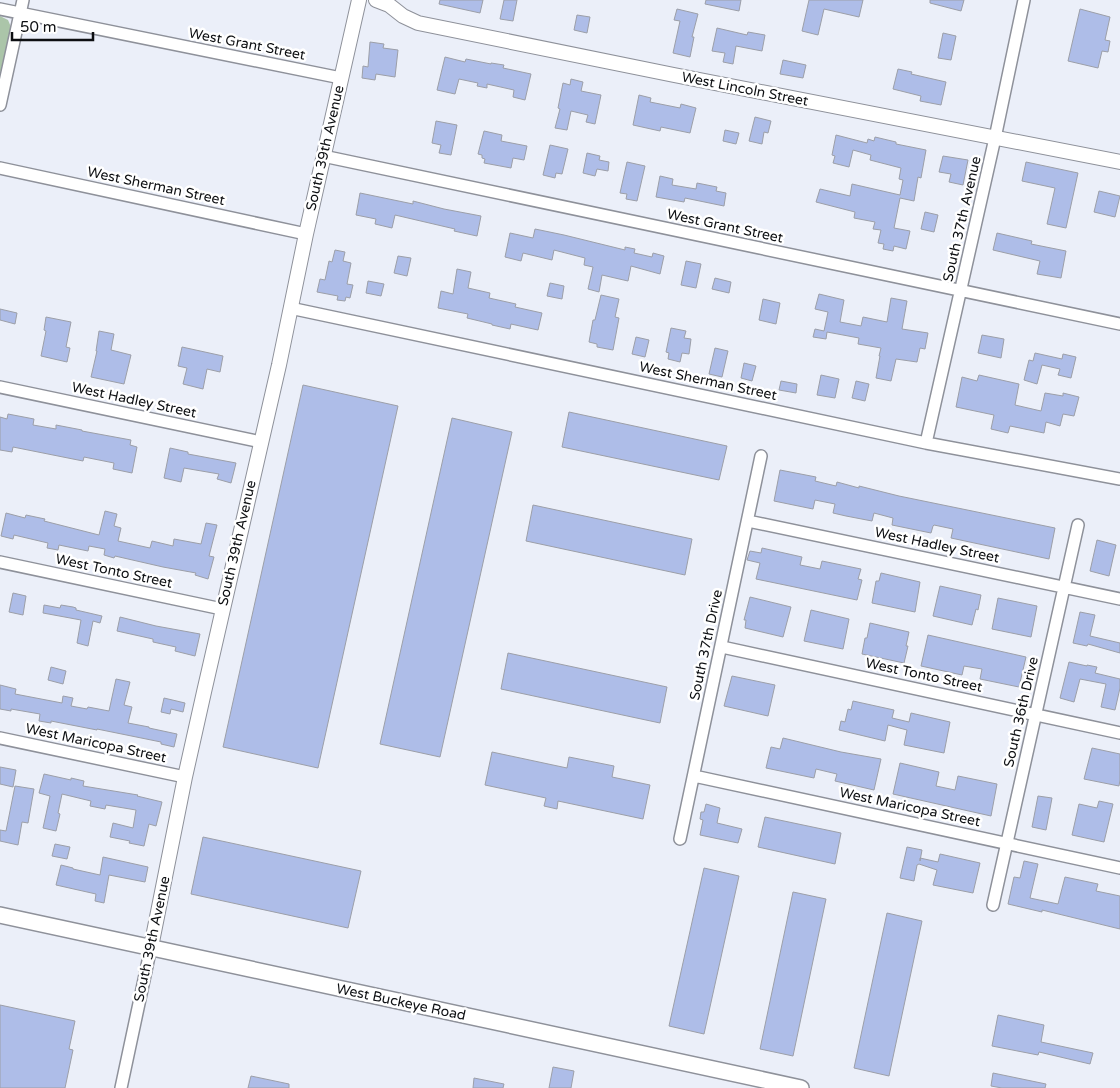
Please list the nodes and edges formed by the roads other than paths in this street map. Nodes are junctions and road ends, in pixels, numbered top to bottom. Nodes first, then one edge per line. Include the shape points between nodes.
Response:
1 (23, 0) edge
2 (358, 0) edge
3 (376, 0) edge
4 (1024, 0) edge
5 (0, 9) edge
6 (20, 14) junction
7 (341, 78) junction
8 (0, 105) edge
9 (995, 138) junction
10 (323, 156) junction
11 (1120, 162) edge
12 (0, 168) edge
13 (306, 234) junction
14 (961, 291) junction
15 (290, 308) junction
16 (1120, 324) edge
17 (0, 387) edge
18 (261, 442) junction
19 (926, 443) junction
20 (761, 456) dead end
21 (1120, 479) edge
22 (748, 521) junction
23 (1078, 524) dead end
24 (0, 562) edge
25 (1064, 587) junction
26 (1120, 599) edge
27 (222, 609) junction
28 (722, 648) junction
29 (1036, 715) junction
30 (1120, 733) edge
31 (0, 738) edge
32 (694, 776) junction
33 (185, 778) junction
34 (680, 839) dead end
35 (1007, 844) junction
36 (1120, 868) edge
37 (993, 906) dead end
38 (0, 915) edge
39 (151, 947) junction
40 (121, 1088) edge
41 (801, 1088) edge

1 - 6 street
2 - 7 street, South 39th Avenue
3 - 9 street, West Lincoln Street via 418,24
4 - 9 street, South 37th Avenue
5 - 6 street, West Grant Street
6 - 7 street, West Grant Street
6 - 8 street
7 - 10 street, South 39th Avenue
9 - 11 street, West Lincoln Street
9 - 14 street, South 37th Avenue
10 - 13 street, South 39th Avenue
10 - 14 street, West Grant Street
12 - 13 street, West Sherman Street
13 - 15 street, South 39th Avenue
14 - 16 street, West Grant Street
14 - 19 street, South 37th Avenue
15 - 18 street, South 39th Avenue
15 - 19 street, West Sherman Street
17 - 18 street, West Hadley Street
18 - 27 street, South 39th Avenue
19 - 21 street, West Sherman Street
20 - 22 street, South 37th Drive
22 - 25 street, West Hadley Street
22 - 28 street, South 37th Drive
23 - 25 street, South 36th Drive
24 - 27 street, West Tonto Street
25 - 26 street, West Hadley Street
25 - 29 street, South 36th Drive
27 - 33 street, South 39th Avenue
28 - 29 street, West Tonto Street
28 - 32 street, South 37th Drive
29 - 30 street, West Tonto Street
29 - 35 street, South 36th Drive
31 - 33 street, West Maricopa Street
32 - 34 street, South 37th Drive
32 - 35 street, West Maricopa Street
33 - 39 street, South 39th Avenue
35 - 36 street, West Maricopa Street
35 - 37 street, South 36th Drive
38 - 39 main road, West Buckeye Road
39 - 40 street, South 39th Avenue
39 - 41 main road, West Buckeye Road

